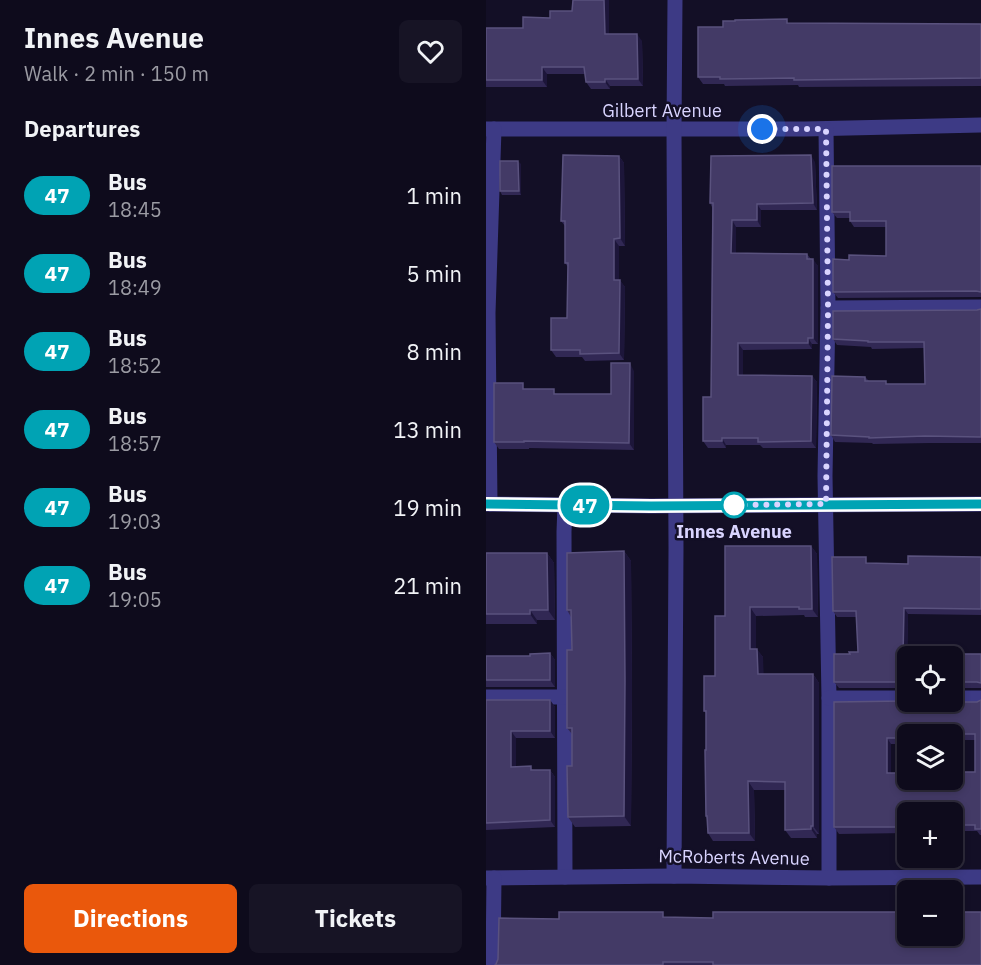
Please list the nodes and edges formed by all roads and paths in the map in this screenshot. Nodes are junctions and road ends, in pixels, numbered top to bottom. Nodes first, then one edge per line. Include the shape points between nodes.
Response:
1 (675, 0) edge
2 (981, 125) edge
3 (490, 129) edge
4 (826, 129) junction
5 (674, 130) junction
6 (981, 307) edge
7 (828, 308) junction
8 (487, 313) edge
9 (488, 504) edge
10 (826, 504) junction
11 (981, 504) edge
12 (565, 505) junction
13 (675, 505) junction
14 (486, 697) edge
15 (564, 697) junction
16 (829, 698) junction
17 (897, 698) edge
18 (963, 698) edge
19 (981, 698) edge
20 (674, 876) junction
21 (565, 877) junction
22 (981, 877) edge
23 (490, 878) edge
24 (829, 878) junction
25 (493, 965) edge

1 - 5 street
2 - 4 street, Gilbert Avenue
3 - 5 street, Gilbert Avenue
3 - 8 street
4 - 5 street, Gilbert Avenue
4 - 7 street
5 - 13 street
6 - 7 street
7 - 10 street
8 - 9 street
9 - 12 street
10 - 11 street
10 - 13 street
10 - 16 street
12 - 13 street
12 - 15 street
13 - 20 street
14 - 15 street
15 - 21 street
16 - 17 street
16 - 24 street
18 - 19 street
20 - 21 street, McRoberts Avenue
20 - 24 street, McRoberts Avenue
21 - 23 street, McRoberts Avenue
22 - 24 street, McRoberts Avenue
23 - 25 street

